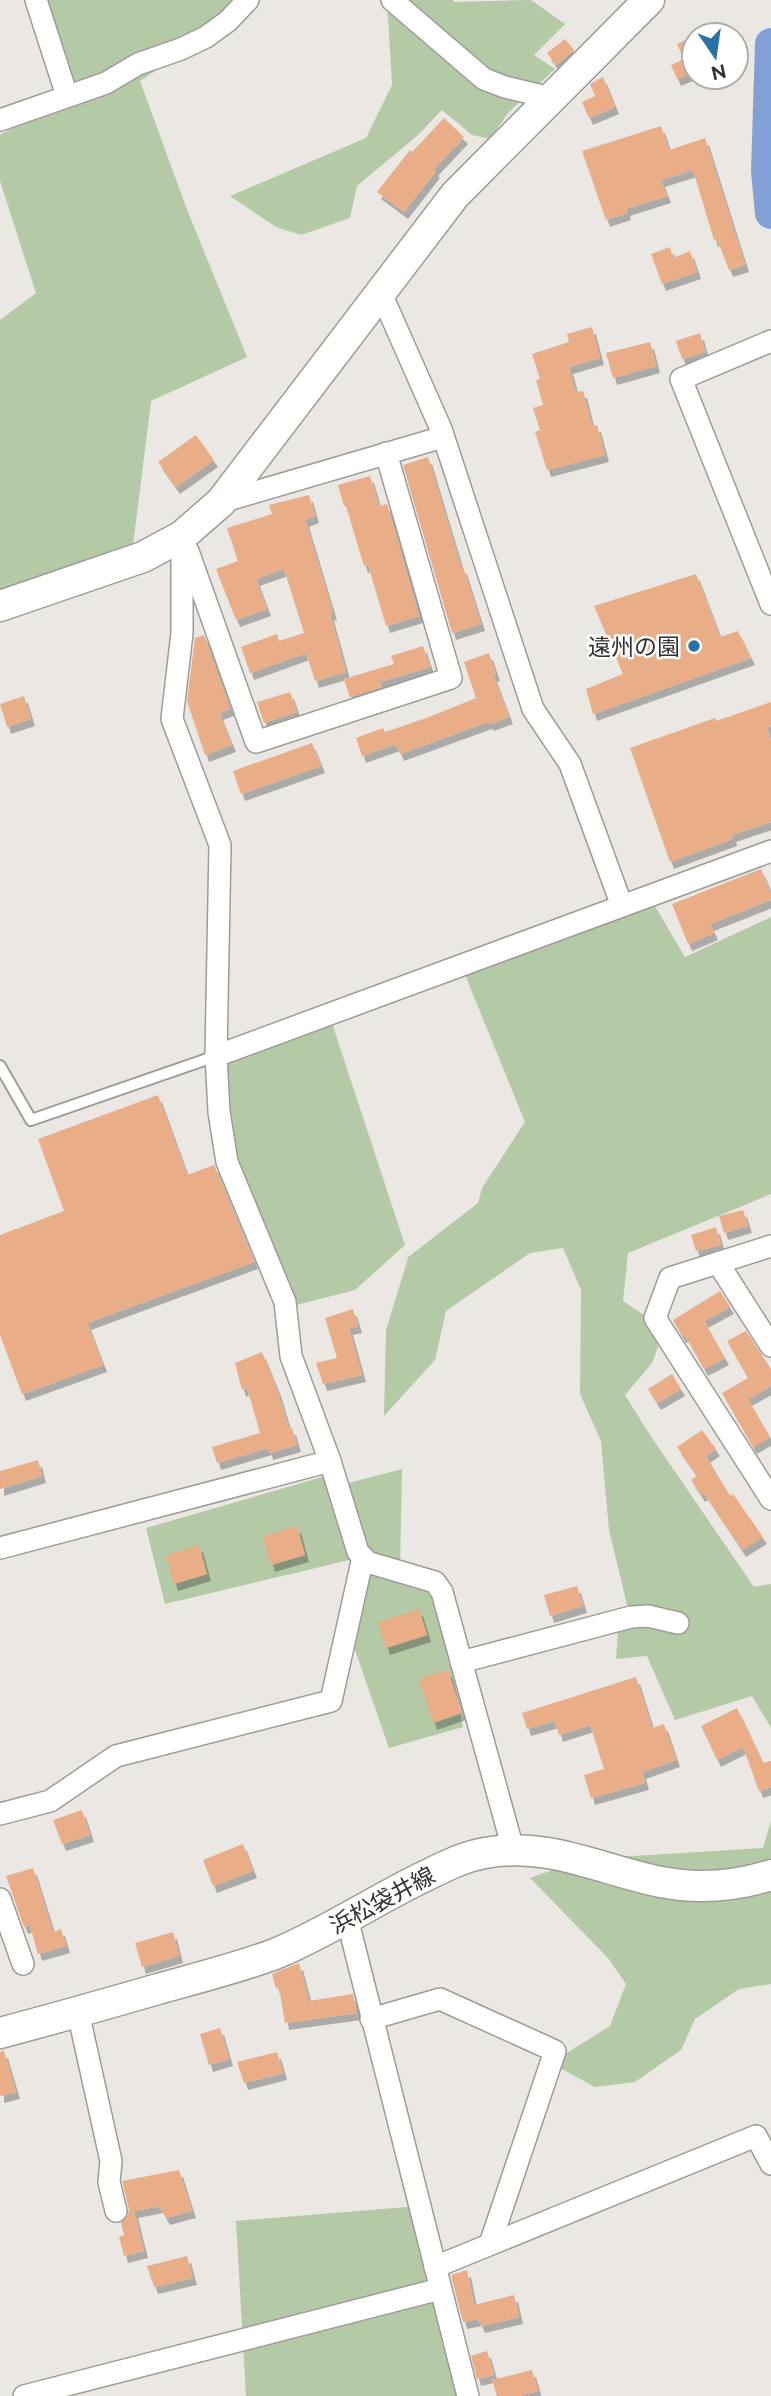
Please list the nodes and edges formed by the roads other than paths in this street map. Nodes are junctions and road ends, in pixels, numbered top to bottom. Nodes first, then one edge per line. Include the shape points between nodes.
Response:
1 (36, 0) edge
2 (248, 0) edge
3 (392, 0) edge
4 (649, 0) edge
5 (67, 96) junction
6 (551, 98) junction
7 (0, 120) edge
8 (380, 291) junction
9 (771, 341) edge
10 (443, 437) junction
11 (386, 453) junction
12 (221, 502) junction
13 (182, 536) junction
14 (771, 604) edge
15 (0, 606) edge
16 (771, 851) edge
17 (622, 906) junction
18 (216, 1056) junction
19 (0, 1066) edge
20 (771, 1246) edge
21 (718, 1263) junction
22 (771, 1346) edge
23 (330, 1461) junction
24 (771, 1499) edge
25 (0, 1548) edge
26 (363, 1557) junction
27 (678, 1623) dead end
28 (461, 1661) junction
29 (0, 1814) edge
30 (513, 1849) junction
31 (771, 1875) edge
32 (0, 1899) edge
33 (347, 1918) junction
34 (23, 1964) dead end
35 (78, 2012) junction
36 (371, 2019) junction
37 (0, 2033) edge
38 (771, 2164) edge
39 (116, 2211) dead end
40 (490, 2244) junction
41 (435, 2267) junction
42 (440, 2289) junction
43 (24, 2396) edge
44 (468, 2396) edge

1 - 5 street
2 - 5 street via 206,37
3 - 6 street via 484,79
4 - 6 street
5 - 7 street
6 - 8 street via 455,195
8 - 10 street
8 - 12 street
9 - 14 street via 681,379
10 - 11 street
10 - 17 street via 533,709 570,764
11 - 12 street
11 - 13 street via 451,678 256,742
12 - 13 street
13 - 15 street via 143,557
13 - 18 street via 181,633 172,719 220,845
16 - 17 street
17 - 18 street
18 - 19 lane via 31,1120
18 - 23 street via 227,1162 285,1302 292,1356
20 - 21 street
21 - 22 street
21 - 24 street via 670,1278 655,1318
23 - 25 street
23 - 26 street
26 - 28 street via 435,1582 442,1592
26 - 29 street via 331,1701 116,1756 50,1801
27 - 28 street via 631,1617
28 - 30 street
30 - 31 street, 浜松袋井線 via 584,1859 661,1882 732,1884
30 - 33 street, 浜松袋井線 via 456,1861
32 - 34 street
33 - 35 street, 浜松袋井線 via 275,1954
33 - 36 street
35 - 37 street, 浜松袋井線
35 - 39 street via 111,2161 109,2182
36 - 40 street via 440,1999 555,2050
36 - 41 street
38 - 40 street via 756,2136
40 - 41 street
41 - 42 street
42 - 43 street
42 - 44 street

